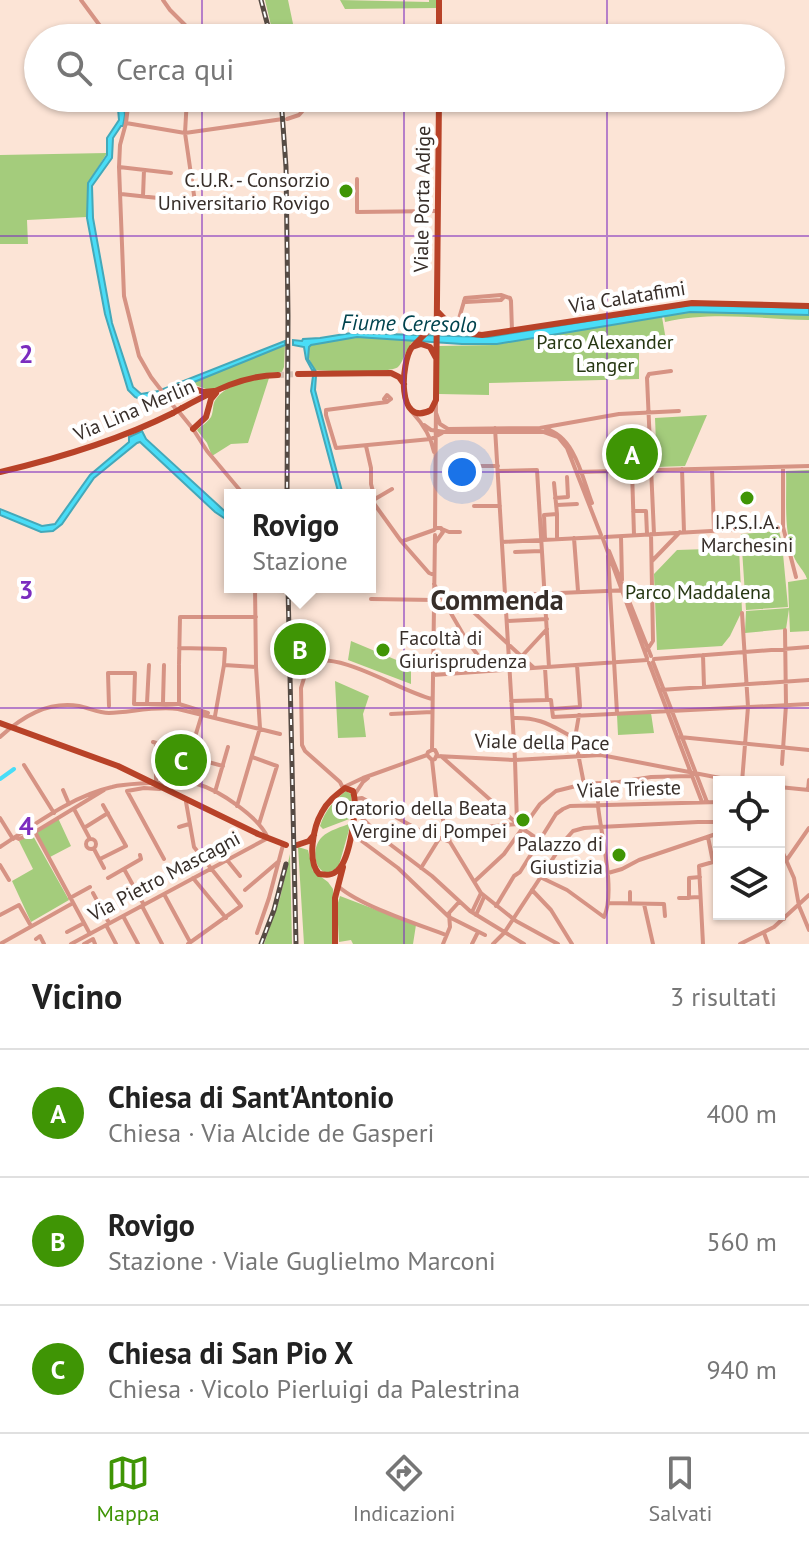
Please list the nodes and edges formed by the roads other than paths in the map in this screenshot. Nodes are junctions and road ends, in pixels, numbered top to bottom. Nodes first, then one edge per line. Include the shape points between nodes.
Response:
1 (81, 0) edge
2 (163, 0) edge
3 (439, 0) edge
4 (99, 24) edge
5 (184, 24) edge
6 (439, 24) edge
7 (127, 112) edge
8 (186, 112) edge
9 (302, 112) edge
10 (439, 112) edge
11 (126, 123) junction
12 (185, 133) junction
13 (119, 167) junction
14 (144, 170) junction
15 (171, 173) dead end
16 (357, 179) dead end
17 (121, 194) junction
18 (143, 197) junction
19 (437, 211) junction
20 (437, 301) junction
21 (809, 306) edge
22 (438, 312) joint
23 (441, 321) junction
24 (455, 324) junction
25 (512, 331) junction
26 (437, 332) junction
27 (425, 334) junction
28 (413, 345) junction
29 (436, 358) junction
30 (406, 359) junction
31 (671, 371) dead end
32 (384, 373) junction
33 (298, 374) tunnel mouth
34 (278, 375) tunnel mouth
35 (195, 388) junction
36 (405, 388) junction
37 (221, 389) junction
38 (168, 398) junction
39 (386, 400) dead end
40 (436, 400) junction
41 (194, 402) junction
42 (209, 409) junction
43 (177, 411) junction
44 (679, 411) dead end
45 (412, 412) junction
46 (436, 413) junction
47 (648, 413) junction
48 (568, 423) junction
49 (424, 425) junction
50 (193, 429) junction
51 (495, 430) junction
52 (540, 430) junction
53 (427, 432) junction
54 (434, 435) junction
55 (559, 436) junction
56 (423, 439) junction
57 (366, 446) junction
58 (809, 466) edge
59 (783, 467) junction
60 (498, 468) junction
61 (682, 469) junction
62 (711, 469) junction
63 (632, 470) junction
64 (651, 470) junction
65 (0, 472) edge
66 (578, 472) junction
67 (567, 477) dead end
68 (470, 480) dead end
69 (554, 483) dead end
70 (239, 489) edge
71 (372, 489) edge
72 (392, 489) dead end
73 (376, 498) edge
74 (555, 498) junction
75 (376, 504) edge
76 (577, 504) dead end
77 (557, 505) junction
78 (474, 506) dead end
79 (500, 506) junction
80 (633, 511) junction
81 (557, 514) junction
82 (783, 527) junction
83 (714, 531) junction
84 (437, 532) junction
85 (460, 532) dead end
86 (682, 532) junction
87 (651, 534) junction
88 (634, 535) junction
89 (621, 536) junction
90 (603, 537) junction
91 (574, 538) junction
92 (557, 539) junction
93 (543, 540) junction
94 (403, 541) dead end
95 (502, 542) junction
96 (542, 551) junction
97 (515, 552) dead end
98 (608, 556) junction
99 (652, 561) junction
100 (434, 575) junction
101 (796, 577) dead end
102 (434, 584) junction
103 (622, 589) junction
104 (652, 589) junction
105 (610, 590) junction
106 (578, 592) junction
107 (255, 593) edge
108 (545, 594) junction
109 (506, 596) junction
110 (444, 598) junction
111 (468, 598) junction
112 (371, 599) dead end
113 (434, 600) junction
114 (742, 613) dead end
115 (256, 617) junction
116 (547, 619) junction
117 (507, 621) junction
118 (548, 628) junction
119 (785, 630) dead end
120 (509, 643) junction
121 (809, 647) edge
122 (179, 648) junction
123 (786, 649) junction
124 (647, 650) junction
125 (745, 652) junction
126 (703, 655) junction
127 (522, 656) junction
128 (650, 660) junction
129 (615, 662) junction
130 (149, 665) dead end
131 (164, 665) dead end
132 (224, 665) junction
133 (577, 665) junction
134 (256, 667) junction
135 (547, 667) junction
136 (509, 668) junction
137 (534, 668) junction
138 (490, 671) junction
139 (433, 675) junction
140 (809, 680) edge
141 (786, 682) junction
142 (747, 684) junction
143 (704, 687) junction
144 (661, 690) junction
145 (432, 699) junction
146 (547, 700) junction
147 (511, 701) junction
148 (163, 702) junction
149 (147, 703) junction
150 (179, 704) junction
151 (809, 704) edge
152 (786, 705) junction
153 (109, 706) dead end
154 (580, 707) junction
155 (748, 707) junction
156 (552, 709) junction
157 (669, 711) junction
158 (432, 712) junction
159 (617, 713) junction
160 (202, 714) junction
161 (391, 714) dead end
162 (579, 715) junction
163 (212, 716) junction
164 (513, 718) junction
165 (0, 723) edge
166 (11, 727) junction
167 (260, 728) junction
168 (280, 734) dead end
169 (0, 737) edge
170 (679, 737) junction
171 (575, 738) junction
172 (153, 742) dead end
173 (746, 743) junction
174 (228, 747) dead end
175 (783, 747) junction
176 (432, 750) junction
177 (809, 750) edge
178 (427, 755) junction
179 (577, 756) junction
180 (252, 757) junction
181 (436, 757) junction
182 (515, 760) junction
183 (187, 761) junction
184 (782, 764) dead end
185 (24, 765) dead end
186 (223, 766) junction
187 (693, 774) junction
188 (370, 776) junction
189 (742, 776) edge
190 (713, 777) edge
191 (809, 780) edge
192 (156, 783) junction
193 (181, 783) junction
194 (597, 783) junction
195 (584, 784) junction
196 (105, 788) junction
197 (166, 788) junction
198 (785, 788) edge
199 (63, 790) dead end
200 (342, 790) junction
201 (808, 790) edge
202 (215, 792) junction
203 (355, 796) junction
204 (188, 799) junction
205 (704, 802) junction
206 (713, 802) edge
207 (69, 804) junction
208 (598, 804) junction
209 (103, 805) dead end
210 (237, 806) junction
211 (74, 809) junction
212 (355, 811) junction
213 (54, 813) junction
214 (108, 813) junction
215 (0, 818) edge
216 (713, 823) edge
217 (189, 824) junction
218 (259, 824) junction
219 (368, 824) junction
220 (518, 824) junction
221 (179, 827) dead end
222 (600, 827) junction
223 (84, 828) junction
224 (809, 828) edge
225 (523, 829) junction
226 (446, 830) junction
227 (35, 832) junction
228 (315, 832) junction
229 (352, 832) junction
230 (713, 835) edge
231 (708, 837) junction
232 (14, 838) junction
233 (268, 838) junction
234 (439, 839) junction
235 (539, 840) junction
236 (450, 842) junction
237 (285, 845) joint
238 (0, 846) edge
239 (781, 848) edge
240 (713, 854) edge
241 (140, 855) dead end
242 (313, 858) junction
243 (100, 859) junction
244 (164, 859) dead end
245 (344, 859) junction
246 (227, 860) junction
247 (279, 861) junction
248 (786, 861) junction
249 (713, 864) edge
250 (0, 865) edge
251 (104, 868) dead end
252 (212, 868) junction
253 (421, 868) junction
254 (124, 869) junction
255 (608, 873) junction
256 (319, 874) junction
257 (240, 876) dead end
258 (540, 877) junction
259 (700, 877) junction
260 (108, 878) dead end
261 (193, 878) junction
262 (9, 880) dead end
263 (475, 881) junction
264 (339, 882) junction
265 (245, 890) dead end
266 (532, 890) junction
267 (630, 892) dead end
268 (164, 894) junction
269 (351, 895) junction
270 (483, 895) junction
271 (809, 895) edge
272 (335, 896) junction
273 (700, 897) junction
274 (679, 898) dead end
275 (689, 898) junction
276 (71, 900) junction
277 (459, 902) junction
278 (608, 903) junction
279 (630, 903) junction
280 (644, 904) junction
281 (143, 905) junction
282 (496, 906) junction
283 (799, 906) junction
284 (474, 914) junction
285 (0, 915) edge
286 (123, 916) junction
287 (665, 916) dead end
288 (449, 917) junction
289 (226, 918) junction
290 (785, 918) edge
291 (513, 919) junction
292 (783, 920) edge
293 (84, 923) junction
294 (108, 924) junction
295 (31, 926) junction
296 (809, 930) edge
297 (478, 931) junction
298 (67, 932) dead end
299 (257, 933) dead end
300 (504, 933) junction
301 (764, 933) junction
302 (446, 935) junction
303 (485, 935) dead end
304 (576, 935) dead end
305 (36, 939) dead end
306 (93, 939) edge
307 (73, 943) edge
308 (189, 943) edge
309 (0, 944) edge
310 (44, 944) edge
311 (84, 944) edge
312 (116, 944) edge
313 (138, 944) edge
314 (162, 944) edge
315 (335, 944) edge
316 (443, 944) edge
317 (472, 944) edge
318 (493, 944) edge
319 (524, 944) edge
320 (558, 944) edge
321 (572, 944) edge
322 (653, 944) edge
323 (703, 944) edge
324 (740, 944) edge
325 (768, 944) edge

1 - 4 street
2 - 5 street
3 - 6 main road
7 - 11 street
8 - 12 street
9 - 12 street
10 - 19 main road, Viale Porta Adige
11 - 12 street
11 - 13 street
12 - 18 street via 195,202
13 - 14 street
13 - 17 street
14 - 15 street
14 - 18 street
16 - 19 street via 357,212
17 - 18 street
17 - 38 street via 124,296 139,356
19 - 20 main road, Viale Porta Adige
20 - 22 main road, Viale Porta Adige
20 - 27 main road, Viale Porta Adige
21 - 25 main road, Via Calatafimi via 692,303
22 - 23 main road, Via Calatafimi
23 - 24 main road, Via Calatafimi
23 - 26 main road
23 - 27 main road, Viale Porta Adige
24 - 25 main road, Via Calatafimi via 471,335
24 - 25 street via 464,299 504,297 511,301
24 - 26 main road
26 - 29 main road
27 - 28 main road, Viale Porta Adige
28 - 29 main road via 428,346
28 - 30 main road, Viale Porta Adige
29 - 40 main road
30 - 32 main road via 397,370
30 - 36 main road, Viale Porta Adige
31 - 47 street via 648,376
32 - 33 main road
32 - 36 main road via 399,377
34 - 37 main road, Via Lina Merlin via 255,376
35 - 37 main road
35 - 38 main road
35 - 41 main road
36 - 45 main road, Viale Porta Adige
37 - 41 main road, Via Lina Merlin
37 - 42 main road
38 - 43 street
39 - 57 street via 326,411 336,448
40 - 45 main road via 429,412
40 - 46 street
41 - 42 main road
41 - 43 main road, Via Lina Merlin
42 - 50 main road
43 - 50 street
43 - 65 main road, Via Lina Merlin via 92,448
44 - 47 street
45 - 49 street, Viale Porta Adige
46 - 51 street via 446,428
46 - 54 street
47 - 48 street
47 - 64 street
48 - 52 street
48 - 55 street
49 - 53 street, Viale Porta Adige
49 - 54 street
50 - 70 street
51 - 52 street
51 - 54 street
51 - 60 street
52 - 55 street
53 - 54 street, Viale Porta Adige
53 - 56 street
54 - 56 street
54 - 84 street
55 - 66 street via 569,445
56 - 57 street
57 - 71 street
58 - 59 street
59 - 62 street
59 - 82 street
60 - 68 street via 469,466
60 - 79 street
60 - 93 street via 537,470
61 - 62 street
61 - 64 street
61 - 86 street
62 - 83 street
63 - 64 street
63 - 66 street
63 - 80 street
64 - 87 street
66 - 90 street
67 - 74 street via 568,497
69 - 74 street
72 - 73 street
74 - 77 street
75 - 100 street via 401,541
76 - 77 street
77 - 81 street
78 - 79 street
79 - 95 street
80 - 87 street via 646,511
80 - 88 street
81 - 92 street
81 - 93 street via 544,515
82 - 83 street
82 - 101 street
83 - 86 street
84 - 85 street
84 - 94 street
84 - 100 street
86 - 87 street
86 - 99 street
87 - 88 street
87 - 99 street
88 - 89 street
89 - 90 street
89 - 103 street
90 - 91 street
90 - 98 street
90 - 103 street
91 - 92 street
91 - 106 street
92 - 93 street
93 - 95 street
93 - 96 street
95 - 109 street
96 - 97 street
96 - 108 street
98 - 103 street
98 - 105 street
99 - 104 street
100 - 102 street
102 - 110 street
102 - 113 street
103 - 104 street
103 - 105 street
103 - 124 street
103 - 128 street
104 - 124 street via 653,641
105 - 106 street
105 - 129 street
106 - 108 street
107 - 115 street
108 - 109 street
108 - 116 street
109 - 111 street
109 - 117 street
110 - 111 street
110 - 138 street
111 - 120 street via 468,607
112 - 113 street
113 - 139 street
114 - 125 street
115 - 122 street via 180,617
115 - 134 street
116 - 117 street
116 - 118 street
117 - 120 street
118 - 127 street
118 - 135 street
119 - 123 street
120 - 127 street
120 - 136 street
121 - 123 street
122 - 132 street via 225,649
122 - 150 street
123 - 125 street
123 - 141 street
124 - 128 street
125 - 126 street
125 - 142 street
126 - 128 street
126 - 143 street
127 - 136 street
127 - 137 street
128 - 129 street
128 - 144 street
129 - 133 street
129 - 159 street
130 - 149 street
131 - 148 street
132 - 134 street
132 - 163 street
133 - 135 street
133 - 154 street
134 - 167 street
135 - 137 street
135 - 146 street
136 - 137 street
136 - 138 street
136 - 147 street
138 - 139 street
139 - 145 street
140 - 141 street
141 - 142 street
141 - 152 street
142 - 143 street
142 - 155 street
143 - 144 street
144 - 157 street
145 - 158 street
145 - 200 street via 332,661 309,662 301,688 303,748
146 - 147 street
146 - 156 street
147 - 164 street
148 - 149 street
148 - 150 street
149 - 153 street via 134,704 135,673 108,673
150 - 163 street
151 - 152 street
152 - 155 street
152 - 175 street
154 - 156 street
154 - 162 street
155 - 157 street
155 - 173 street
156 - 162 street via 553,717
157 - 159 street
157 - 170 street
158 - 161 street
158 - 176 street
159 - 162 street
160 - 163 street
160 - 166 street via 165,708 105,713 75,705 37,711
160 - 183 street
162 - 171 street
163 - 167 street
164 - 171 street via 537,719
164 - 182 street
165 - 166 main road
166 - 169 street
166 - 192 main road
167 - 168 street
167 - 180 street
170 - 173 street
170 - 187 street
171 - 179 street
172 - 192 street
173 - 175 street
173 - 189 street
174 - 186 street
175 - 177 street
175 - 184 street
176 - 178 street
176 - 181 street
178 - 181 street
178 - 188 street
179 - 182 street, Viale della Pace
179 - 187 street, Viale della Pace via 601,755
179 - 195 street
180 - 210 street
180 - 218 street via 277,766
181 - 182 street, Viale della Pace
181 - 220 street
181 - 226 street via 436,796
182 - 220 street
183 - 186 street
183 - 193 street
185 - 213 street
186 - 202 street
187 - 190 street, Viale della Pace
187 - 194 street
187 - 205 street
188 - 200 street
188 - 203 street
191 - 201 street
192 - 193 street
192 - 196 street
192 - 197 main road
193 - 202 street
194 - 195 street
194 - 208 street
195 - 225 street via 550,795
196 - 207 street
196 - 211 street
197 - 204 main road
197 - 244 street via 127,791
198 - 201 street
199 - 207 street
200 - 203 main road
200 - 228 main road via 324,809
202 - 210 street
203 - 212 main road
203 - 234 street
204 - 217 street
204 - 233 main road
205 - 206 street, Viale Trieste
205 - 208 street, Viale Trieste
207 - 213 street
208 - 222 street
208 - 235 street, Viale Trieste via 563,809
209 - 214 street
210 - 218 street
211 - 223 street
211 - 227 street
212 - 219 street
212 - 229 main road
213 - 232 street
214 - 223 street
214 - 243 street via 126,846
215 - 232 street
216 - 222 street
217 - 221 street
217 - 252 street via 194,847
218 - 233 street
219 - 229 street
219 - 253 street
220 - 225 street
220 - 226 street
222 - 255 street
222 - 258 street via 573,831
223 - 243 street via 90,839 87,846
224 - 248 street
225 - 235 street
225 - 263 street
226 - 236 street
227 - 232 street
227 - 276 street
228 - 242 main road
228 - 242 main road via 298,845 310,850
229 - 245 main road
229 - 288 street
230 - 231 street
231 - 240 street
231 - 255 street
232 - 238 street
233 - 237 main road
233 - 246 street, Via Pietro Mascagni
234 - 236 street
234 - 253 street
235 - 282 street, Viale Trieste
236 - 263 street
237 - 247 street
239 - 248 street
241 - 254 street
242 - 256 main road
243 - 251 street
245 - 256 main road via 336,872
245 - 264 main road
246 - 252 street, Via Pietro Mascagni
246 - 257 street
247 - 265 street
247 - 299 street
248 - 283 street
249 - 259 street via 699,866
250 - 262 street
252 - 261 street, Via Pietro Mascagni
252 - 289 street via 241,906
253 - 277 street
254 - 260 street
254 - 281 street
255 - 278 street
256 - 272 main road via 331,881
258 - 266 street
258 - 278 street via 604,917
259 - 273 street
259 - 275 street via 689,878
261 - 268 street, Via Pietro Mascagni
261 - 289 street
263 - 270 street
264 - 269 street
264 - 272 main road
266 - 291 street
266 - 321 street
267 - 279 street
268 - 281 street, Via Pietro Mascagni
268 - 308 street
269 - 272 street
269 - 302 street
270 - 282 street
270 - 284 street
271 - 283 street
272 - 315 main road
273 - 275 street
273 - 323 street
274 - 275 street
276 - 293 street
276 - 294 street via 91,890
276 - 295 street
277 - 284 street
277 - 288 street
278 - 279 street
279 - 280 street
280 - 287 street via 664,904
280 - 322 street
281 - 286 street, Via Pietro Mascagni
281 - 314 street
282 - 291 street
283 - 290 street
283 - 296 street
284 - 300 street
285 - 295 street via 19,905
286 - 294 street, Via Pietro Mascagni
286 - 313 street
288 - 297 street
288 - 302 street
289 - 308 street
291 - 300 street
291 - 320 street
292 - 301 street
293 - 298 street
293 - 306 street
294 - 306 street, Via Pietro Mascagni
294 - 312 street
295 - 309 street
297 - 303 street
297 - 317 street
300 - 318 street
300 - 319 street
301 - 324 street
301 - 325 street
302 - 316 street
304 - 321 street
305 - 310 street via 40,936
306 - 307 street, Via Pietro Mascagni
306 - 311 street, Via Pietro Mascagni

